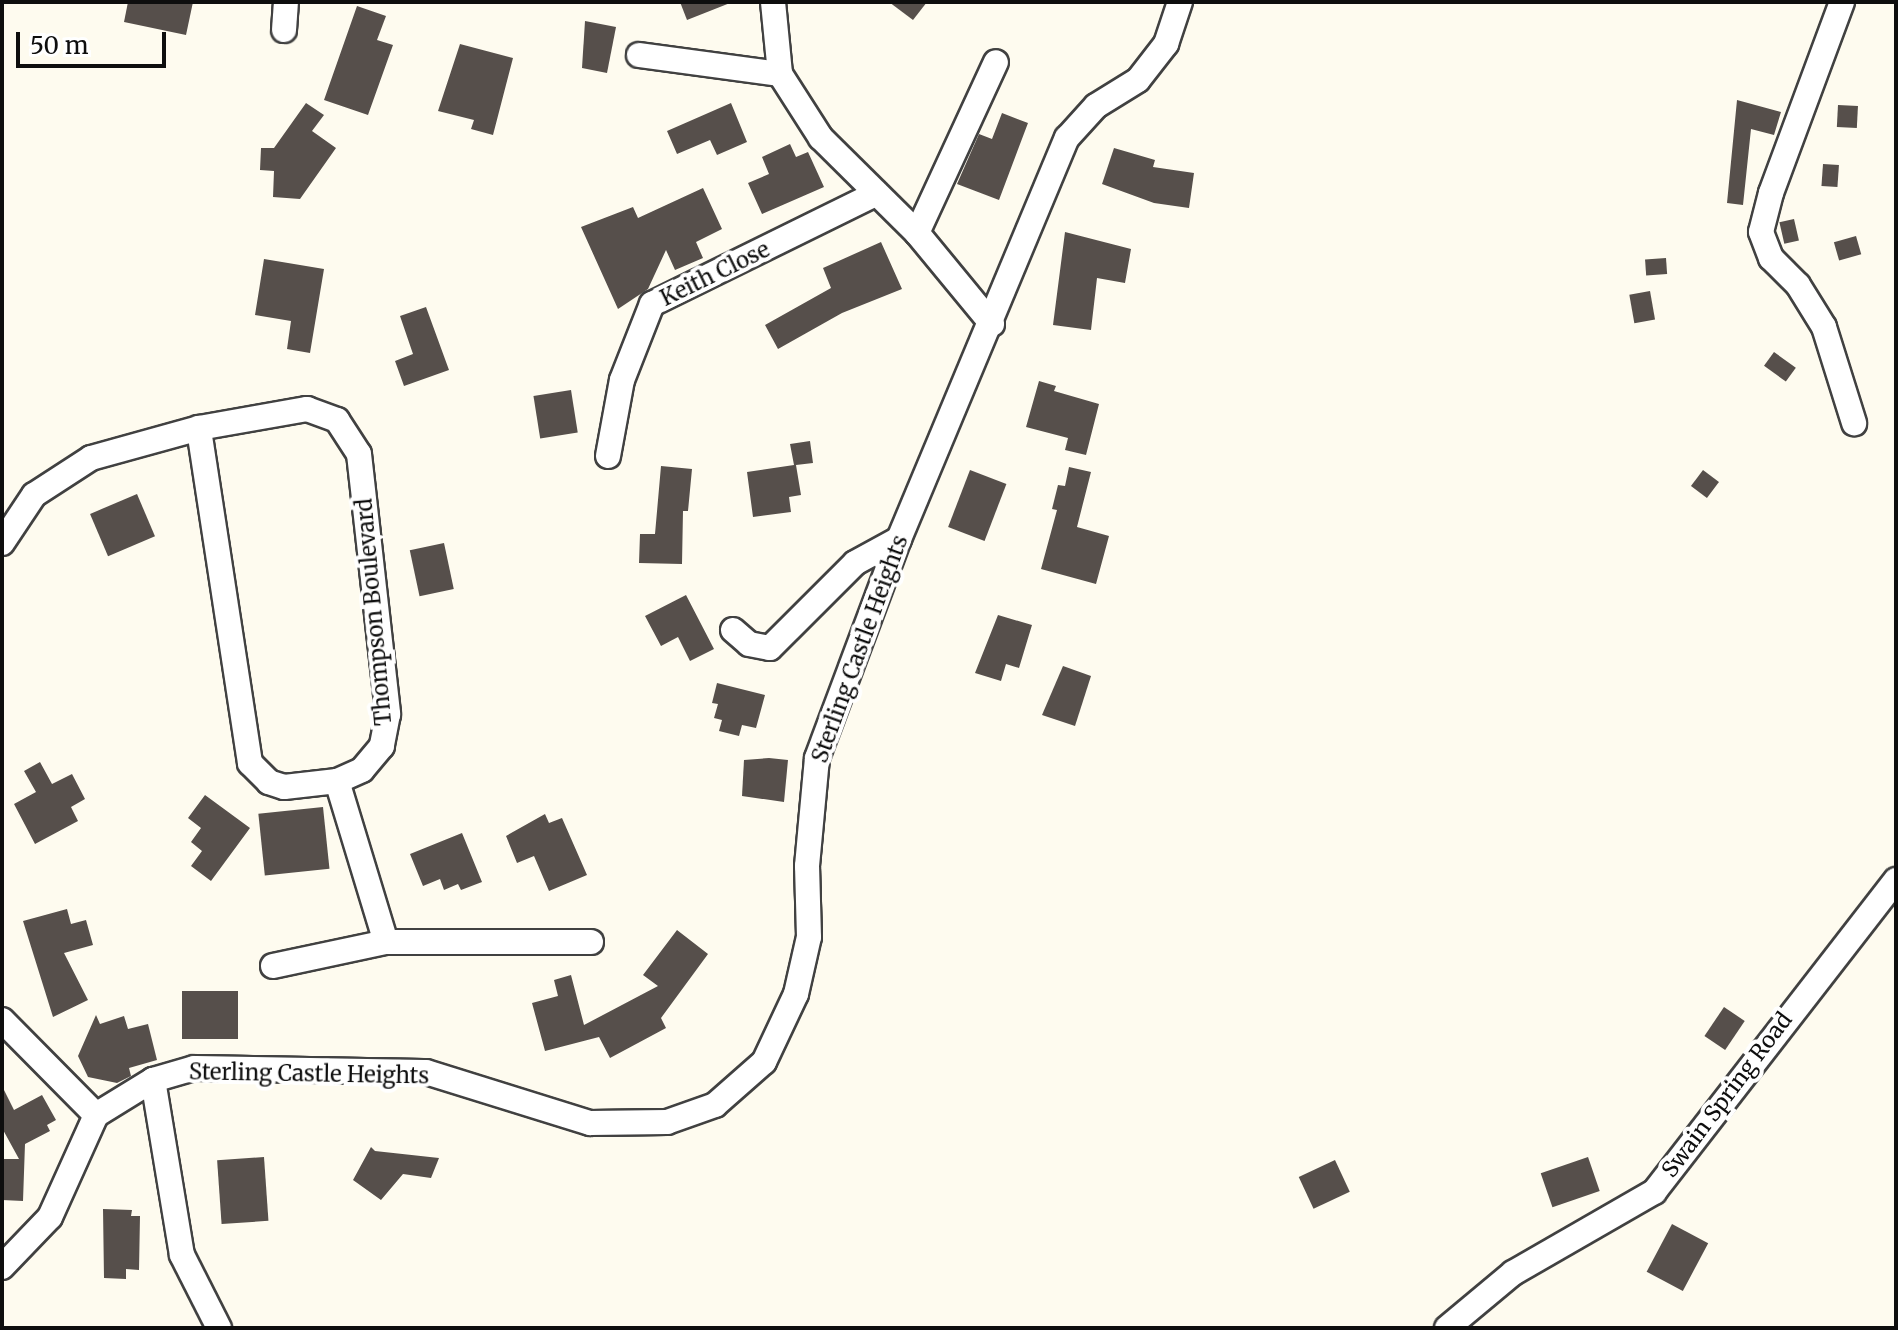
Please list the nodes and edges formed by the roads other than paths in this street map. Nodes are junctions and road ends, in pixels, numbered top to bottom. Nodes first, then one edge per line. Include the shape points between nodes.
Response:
1 (286, 2) edge
2 (773, 2) edge
3 (1180, 2) edge
4 (1842, 2) edge
5 (284, 30) dead end
6 (639, 55) dead end
7 (996, 62) dead end
8 (780, 74) junction
9 (876, 194) junction
10 (917, 233) junction
11 (992, 324) junction
12 (1854, 423) dead end
13 (199, 428) junction
14 (608, 456) dead end
15 (899, 539) junction
16 (2, 543) edge
17 (733, 630) dead end
18 (337, 781) junction
19 (1896, 880) edge
20 (386, 942) junction
21 (591, 942) dead end
22 (273, 966) dead end
23 (2, 1020) edge
24 (153, 1080) junction
25 (96, 1115) junction
26 (2, 1267) edge
27 (1453, 1326) edge
28 (219, 1328) edge

1 - 5 street
2 - 8 street
3 - 11 street, Sterling Castle Heights via 1166,44 1138,80 1096,106 1067,138
4 - 12 street via 1780,165 1761,232 1771,258 1798,285 1824,327
6 - 8 street
7 - 10 street
8 - 9 street via 821,138
9 - 10 street
9 - 14 street, Keith Close via 652,304 622,380
10 - 11 street
11 - 15 street, Sterling Castle Heights
13 - 16 street, Thompson Boulevard via 91,458 59,474 34,495
13 - 18 street, Thompson Boulevard via 250,763 269,782 284,787
13 - 18 street, Thompson Boulevard via 307,409 337,420 359,454 387,731 362,770
15 - 17 street via 855,563 770,648 749,644
15 - 24 street, Sterling Castle Heights via 817,758 807,866 809,937 796,994 764,1062 715,1105 667,1122 590,1123 426,1072 194,1068
18 - 20 street
19 - 27 street, Swain Spring Road via 1654,1192 1513,1273
20 - 21 street
20 - 22 street
23 - 25 street
24 - 25 street
24 - 28 street via 182,1255
25 - 26 street via 50,1217

